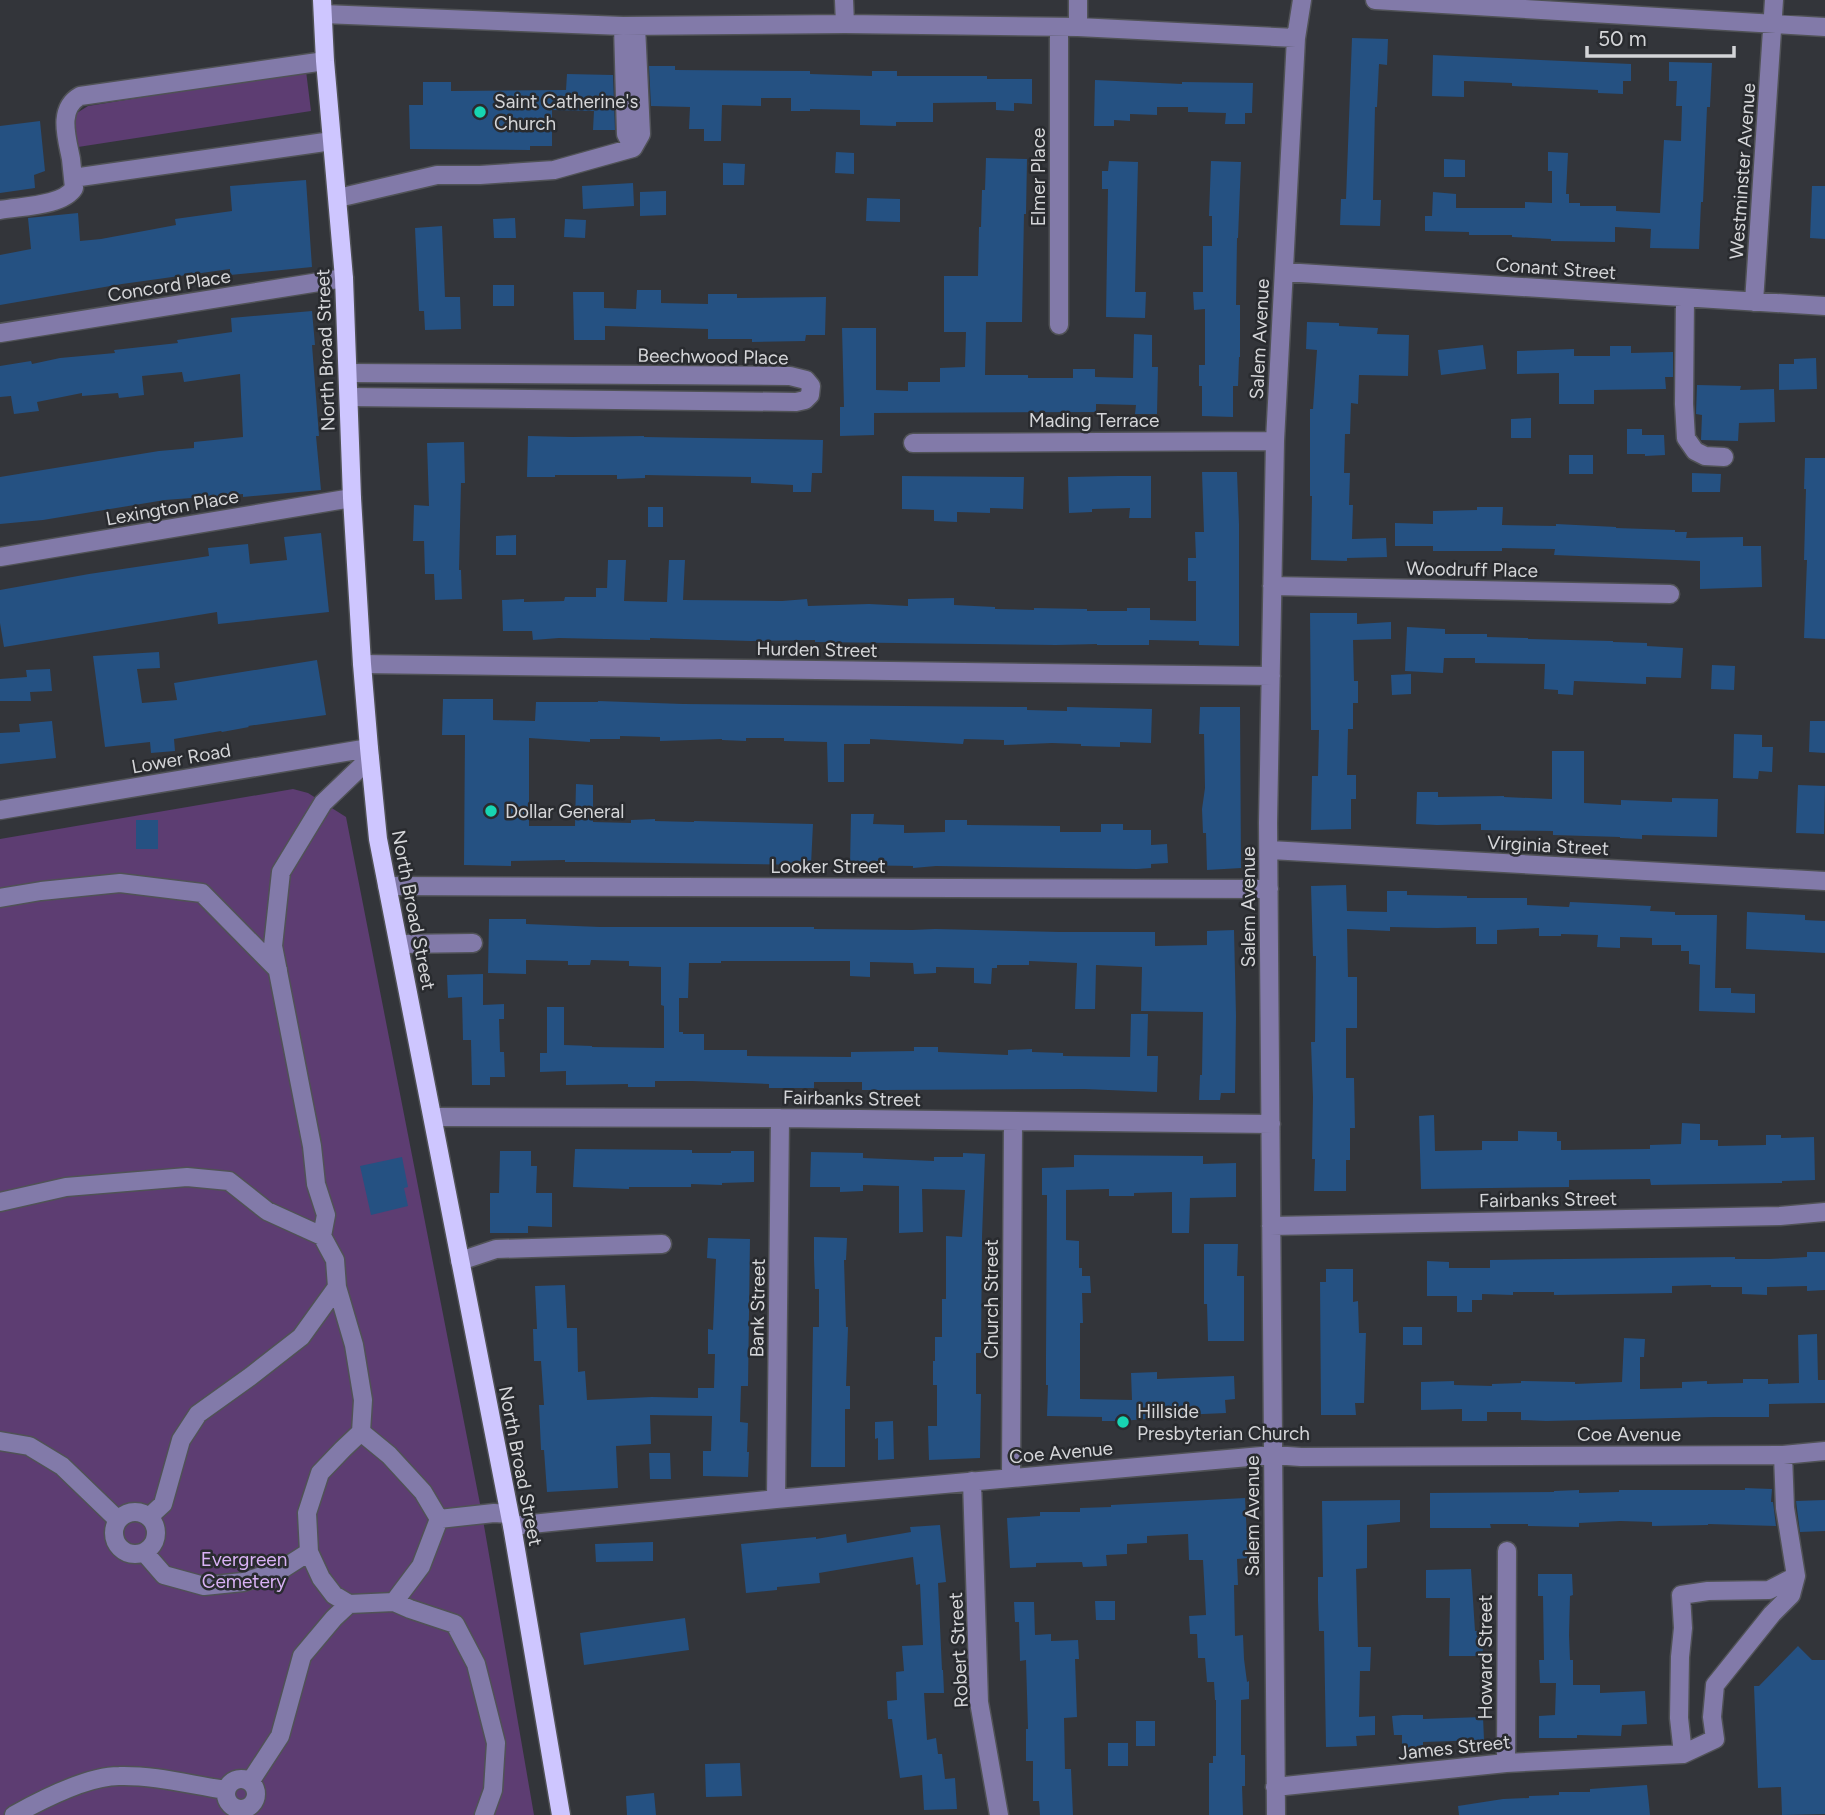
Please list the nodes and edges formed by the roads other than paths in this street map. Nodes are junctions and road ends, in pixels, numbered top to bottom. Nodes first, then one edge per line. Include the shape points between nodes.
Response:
1 (844, 0) edge
2 (1078, 0) edge
3 (1302, 0) edge
4 (1375, 0) edge
5 (1774, 0) edge
6 (323, 7) edge
7 (1772, 23) junction
8 (845, 24) junction
9 (630, 26) junction
10 (1078, 27) junction
11 (1825, 27) edge
12 (1059, 28) junction
13 (1296, 38) junction
14 (325, 61) junction
15 (332, 141) junction
16 (73, 178) junction
17 (338, 198) junction
18 (0, 210) edge
19 (1284, 272) junction
20 (344, 278) junction
21 (1685, 298) junction
22 (1754, 302) junction
23 (1825, 306) edge
24 (1059, 325) dead end
25 (0, 333) edge
26 (348, 373) junction
27 (518, 375) junction
28 (664, 376) junction
29 (349, 397) junction
30 (517, 399) junction
31 (664, 400) junction
32 (1275, 441) junction
33 (913, 443) dead end
34 (1724, 457) dead end
35 (352, 498) junction
36 (0, 557) edge
37 (1272, 586) junction
38 (1670, 594) dead end
39 (362, 664) junction
40 (1271, 676) junction
41 (369, 753) junction
42 (0, 810) edge
43 (1269, 850) junction
44 (1825, 881) edge
45 (387, 886) junction
46 (1269, 889) junction
47 (0, 898) edge
48 (473, 943) dead end
49 (398, 944) junction
50 (278, 970) junction
51 (433, 1116) junction
52 (780, 1118) junction
53 (1013, 1121) junction
54 (1271, 1124) junction
55 (0, 1202) edge
56 (1825, 1212) edge
57 (1271, 1226) junction
58 (322, 1236) junction
59 (662, 1244) dead end
60 (460, 1261) junction
61 (337, 1287) junction
62 (361, 1432) junction
63 (0, 1441) edge
64 (1825, 1451) edge
65 (1273, 1454) junction
66 (1783, 1455) junction
67 (1011, 1478) junction
68 (972, 1481) junction
69 (776, 1499) junction
70 (149, 1517) junction
71 (439, 1519) junction
72 (118, 1520) junction
73 (510, 1520) junction
74 (1507, 1551) dead end
75 (144, 1552) junction
76 (309, 1552) junction
77 (1796, 1576) junction
78 (394, 1602) junction
79 (349, 1604) junction
80 (1683, 1754) junction
81 (1506, 1763) junction
82 (250, 1782) junction
83 (1275, 1787) junction
84 (226, 1790) junction
85 (253, 1811) edge
86 (14, 1815) edge
87 (484, 1815) edge
88 (561, 1815) edge
89 (999, 1815) edge
90 (1276, 1815) edge

1 - 8 street
2 - 10 street
3 - 13 street, Salem Avenue
4 - 7 street
5 - 7 street, Westminster Avenue
6 - 9 street
6 - 14 main road, North Broad Street
7 - 11 street
7 - 22 street, Westminster Avenue
8 - 9 street
8 - 12 street
9 - 17 street via 626,134 633,148 554,170 438,175
10 - 12 street
10 - 13 street
12 - 24 street, Elmer Place
13 - 19 street, Salem Avenue
14 - 15 main road, North Broad Street
14 - 16 street via 80,96 71,102 66,116
15 - 16 street
15 - 17 main road, North Broad Street
16 - 18 street via 71,193 58,201
17 - 20 main road, North Broad Street
19 - 21 street, Conant Street
19 - 32 street, Salem Avenue
20 - 25 street, Concord Place
20 - 26 main road, North Broad Street
21 - 22 street, Conant Street
21 - 34 street via 1686,438 1705,456
22 - 23 street, Conant Street
26 - 27 street, Beechwood Place
26 - 29 main road, North Broad Street
27 - 28 street, Beechwood Place
27 - 30 street
28 - 31 street
28 - 31 street, Beechwood Place via 790,376 811,386 805,400 796,401
29 - 30 street, Beechwood Place
29 - 35 main road, North Broad Street
30 - 31 street, Beechwood Place
32 - 33 street, Mading Terrace
32 - 37 street, Salem Avenue
35 - 36 street, Lexington Place
35 - 39 main road, North Broad Street
37 - 38 street, Woodruff Place
37 - 40 street, Salem Avenue
39 - 40 street, Hurden Street
39 - 41 main road, North Broad Street
40 - 43 street, Salem Avenue
41 - 42 street, Lower Road
41 - 45 main road, North Broad Street
41 - 50 street via 323,803 281,872 273,946
43 - 44 street, Virginia Street
43 - 46 street, Salem Avenue
45 - 46 street, Looker Street
45 - 49 main road, North Broad Street
46 - 54 street, Salem Avenue
47 - 50 street via 120,883 202,893
48 - 49 street
49 - 51 main road, North Broad Street
50 - 58 street via 316,1184 326,1215
51 - 52 street, Fairbanks Street
51 - 60 main road, North Broad Street
52 - 53 street, Fairbanks Street
52 - 69 street, Bank Street
53 - 54 street, Fairbanks Street
53 - 67 street, Church Street
54 - 57 street, Salem Avenue
55 - 58 street via 66,1187 187,1177 229,1181 267,1211
56 - 57 street, Fairbanks Street
57 - 65 street, Salem Avenue
58 - 61 street via 335,1260
59 - 60 street via 496,1249
60 - 73 main road, North Broad Street
61 - 62 street via 354,1345 363,1400
61 - 70 street via 301,1337 198,1414 181,1440 163,1504
62 - 71 street via 423,1492
62 - 76 street via 320,1473 307,1513
63 - 72 street via 29,1446 62,1466
64 - 66 street, Coe Avenue
65 - 66 street, Coe Avenue
65 - 67 street, Coe Avenue
65 - 83 street, Salem Avenue
66 - 77 street via 1785,1508
67 - 68 street, Coe Avenue
68 - 69 street, Coe Avenue
68 - 89 street, Robert Street via 979,1702
69 - 73 street, Coe Avenue
70 - 72 street via 136,1512
70 - 75 street via 155,1536
71 - 73 street, Coe Avenue via 494,1513
71 - 78 street via 421,1566
72 - 75 street via 114,1533 118,1546 130,1553
73 - 88 main road, North Broad Street
74 - 81 street, Howard Street
75 - 76 street via 164,1575 204,1586 243,1583 281,1570
76 - 79 street via 334,1595
77 - 80 street via 1791,1595 1715,1685 1715,1739
77 - 80 street via 1769,1590 1681,1595 1679,1718
78 - 79 street
78 - 87 street via 455,1625 476,1664 496,1743 493,1790
79 - 82 street via 302,1656 280,1735
80 - 81 street, James Street
81 - 83 street, James Street
82 - 84 street via 236,1780
82 - 85 street via 256,1790
83 - 90 street, Salem Avenue
84 - 85 street via 233,1807
84 - 86 street via 117,1776 50,1796

